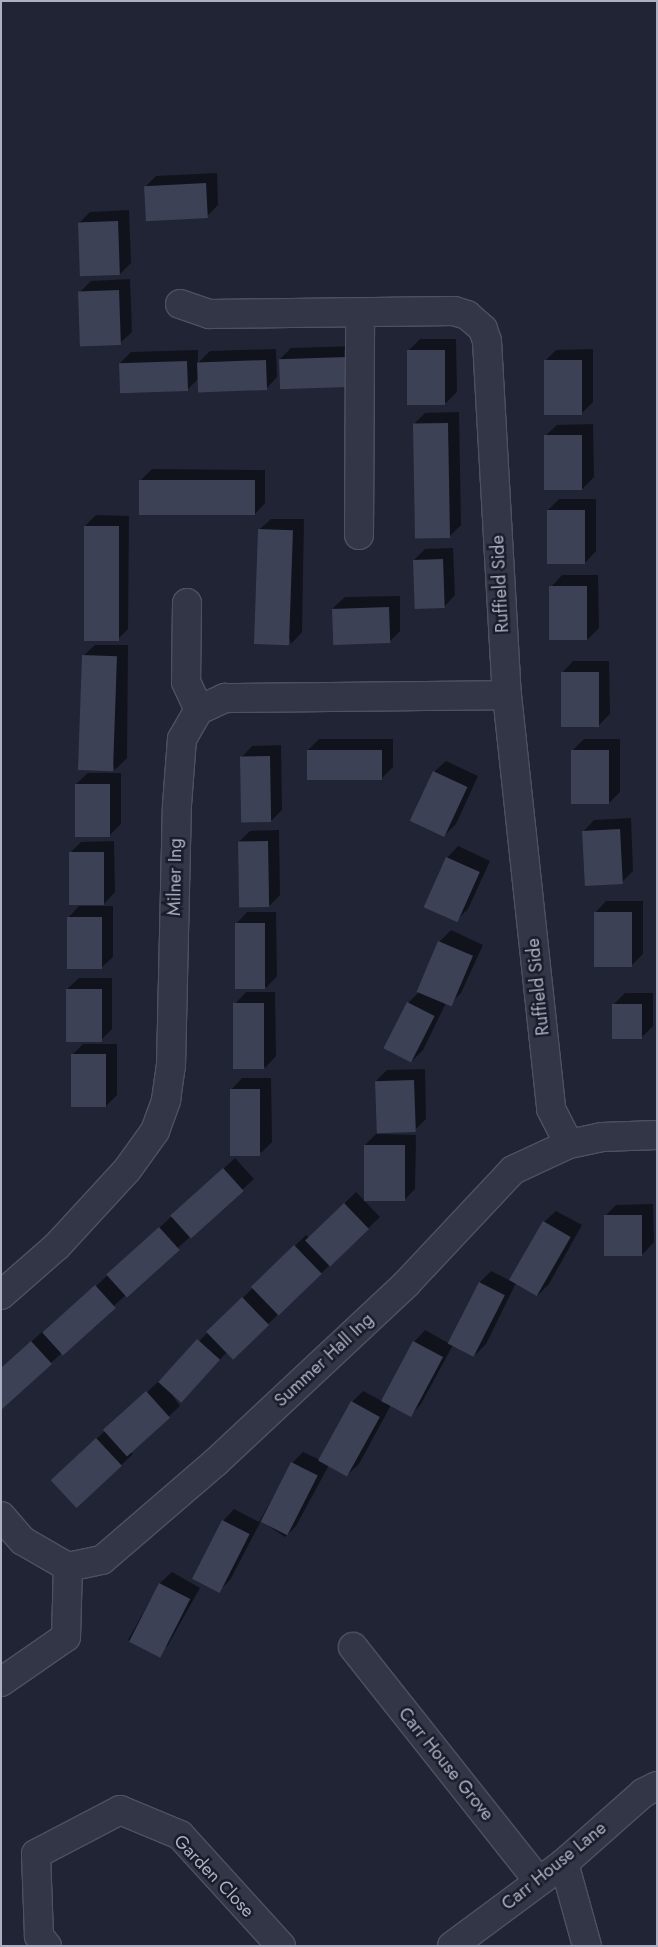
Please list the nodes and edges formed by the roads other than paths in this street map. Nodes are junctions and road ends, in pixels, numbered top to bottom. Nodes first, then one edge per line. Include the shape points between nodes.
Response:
1 (180, 304) dead end
2 (360, 313) junction
3 (359, 535) dead end
4 (187, 603) dead end
5 (507, 695) junction
6 (200, 710) junction
7 (657, 1135) edge
8 (569, 1144) junction
9 (1, 1295) edge
10 (1, 1516) edge
11 (68, 1567) junction
12 (353, 1647) dead end
13 (1, 1682) edge
14 (657, 1786) edge
15 (564, 1863) junction
16 (538, 1880) junction
17 (47, 1946) edge
18 (281, 1946) edge
19 (452, 1946) edge
20 (587, 1946) edge

1 - 2 street, Ruffield Side via 209,314
2 - 3 street
2 - 5 street, Ruffield Side via 454,311 467,315 483,329 487,341
4 - 6 street via 186,682
5 - 6 street via 225,698
5 - 8 street, Ruffield Side via 552,1109
6 - 9 street, Milner Ing via 182,739 177,806 171,1066 166,1100 155,1131 127,1170 57,1246
7 - 8 street, Summer Hall Ing via 602,1137
8 - 11 street, Summer Hall Ing via 513,1170 406,1284 216,1462 102,1560
10 - 11 street via 24,1540
11 - 13 street via 66,1637
12 - 16 street, Carr House Grove
14 - 15 street, Carr House Lane via 642,1793
15 - 16 street, Carr House Lane
15 - 20 street
16 - 19 street, Carr House Lane
17 - 18 street, Garden Close via 39,1936 36,1854 120,1810 180,1836

